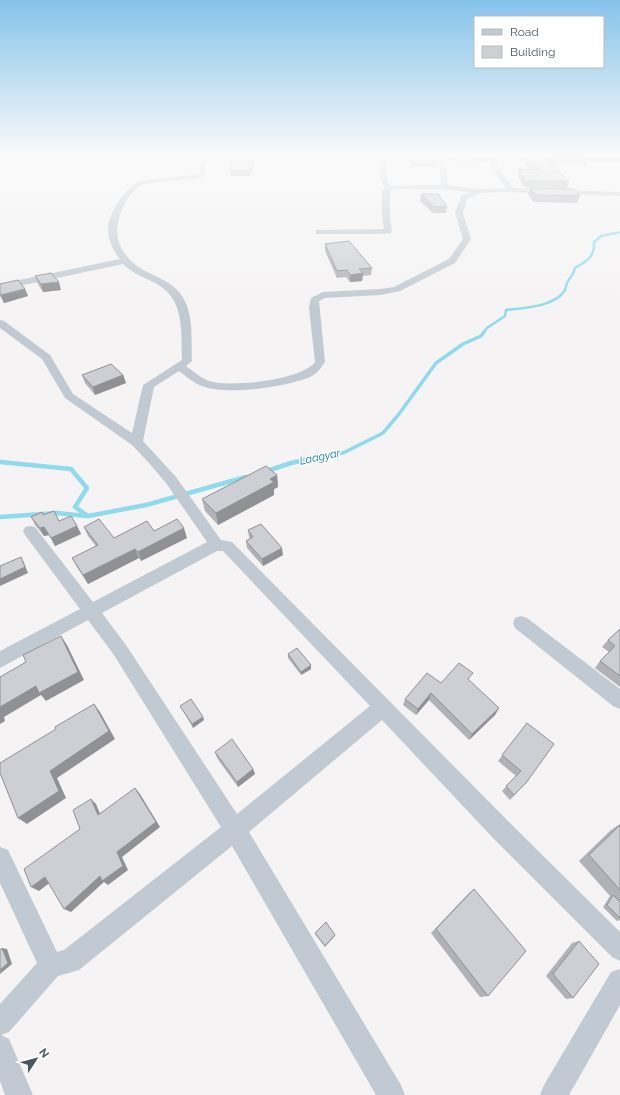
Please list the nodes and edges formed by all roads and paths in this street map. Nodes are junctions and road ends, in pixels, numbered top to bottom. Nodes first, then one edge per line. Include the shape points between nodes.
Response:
1 (120, 206) edge
2 (386, 206) edge
3 (458, 206) edge
4 (319, 232) dead end
5 (124, 261) junction
6 (0, 287) edge
7 (0, 324) edge
8 (180, 367) junction
9 (136, 442) junction
10 (30, 531) dead end
11 (217, 544) junction
12 (90, 611) junction
13 (521, 623) dead end
14 (0, 660) edge
15 (620, 700) edge
16 (383, 708) junction
17 (235, 830) junction
18 (0, 858) edge
19 (620, 949) edge
20 (51, 966) junction
21 (620, 981) edge
22 (0, 1023) edge
23 (0, 1048) edge
24 (19, 1095) edge
25 (392, 1095) edge
26 (554, 1095) edge

1 - 5 street via 111,228
2 - 4 street via 388,231
3 - 8 street via 467,239 452,261 397,289 323,295 314,300 320,362 314,370 298,377 250,387 228,388 206,384
5 - 6 street
5 - 8 street via 142,275 165,284 178,296 184,319 187,361
7 - 9 street via 46,357 69,396
8 - 9 street via 149,385
9 - 11 street via 171,480
10 - 12 street
11 - 12 street
11 - 16 street via 233,551
12 - 14 street
12 - 17 street via 120,650
13 - 15 street
16 - 17 street
16 - 19 street
17 - 20 street via 70,961
17 - 25 street
18 - 20 street
20 - 22 street
21 - 26 street
23 - 24 street

